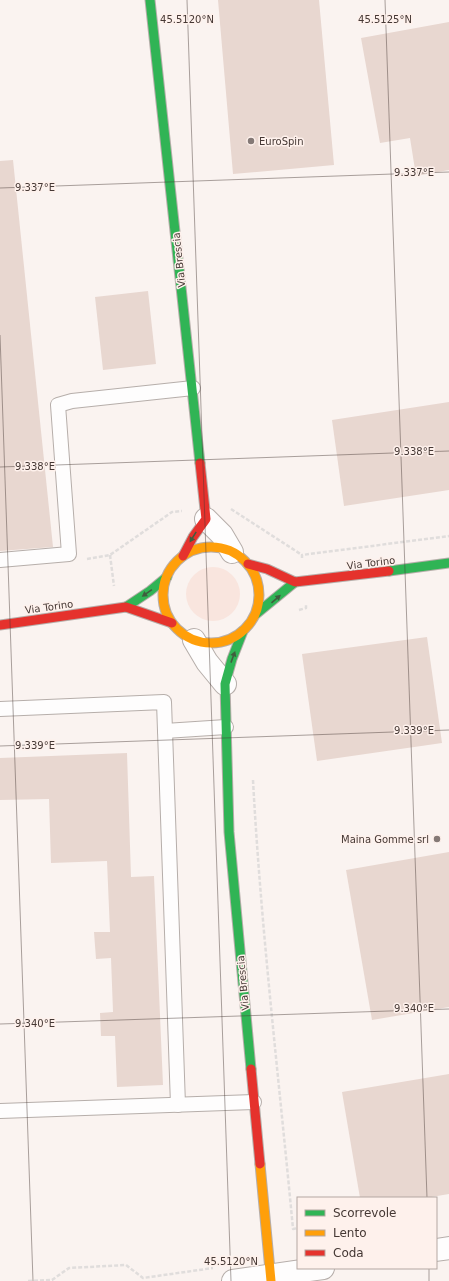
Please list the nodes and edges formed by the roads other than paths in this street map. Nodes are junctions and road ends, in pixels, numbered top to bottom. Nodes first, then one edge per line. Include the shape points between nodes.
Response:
1 (150, 0) edge
2 (193, 388) junction
3 (205, 515) junction
4 (183, 556) junction
5 (240, 558) junction
6 (0, 560) edge
7 (449, 563) edge
8 (167, 577) junction
9 (300, 582) junction
10 (126, 607) junction
11 (256, 614) junction
12 (172, 623) junction
13 (0, 625) edge
14 (243, 631) junction
15 (194, 640) junction
16 (225, 684) junction
17 (0, 709) edge
18 (226, 727) junction
19 (165, 731) junction
20 (254, 1102) junction
21 (178, 1105) junction
22 (0, 1111) edge
23 (449, 1248) edge
24 (437, 1250) edge
25 (318, 1269) edge
26 (226, 1274) edge
27 (271, 1278) edge

1 - 2 street, Via Brescia
2 - 3 street, Via Brescia
2 - 6 lane via 72,401 58,405 69,554
3 -> 4 street
3 - 5 street
4 - 5 street, Via Torino via 197,549 212,547 223,548
4 - 8 street, Via Torino via 175,563
5 - 9 street, Via Torino
5 - 11 street, Via Torino via 254,573 260,592
7 - 9 street, Via Torino
8 -> 10 street, Via Torino
8 - 12 street, Via Torino via 164,600 166,612
11 -> 9 street, Via Torino
10 - 12 street, Via Torino
10 - 13 street, Via Torino
11 - 14 street, Via Torino
12 - 15 street, Via Torino via 180,632
14 - 15 street, Via Torino via 224,642
16 -> 14 street, Via Brescia
15 - 16 street via 207,662
16 - 18 street, Via Brescia
17 - 19 lane via 164,702
18 - 19 lane
18 - 20 street, Via Brescia via 229,832
19 - 21 lane
20 - 21 lane
20 - 27 street, Via Brescia
21 - 22 lane
23 - 24 street
25 - 27 street
26 - 27 street

